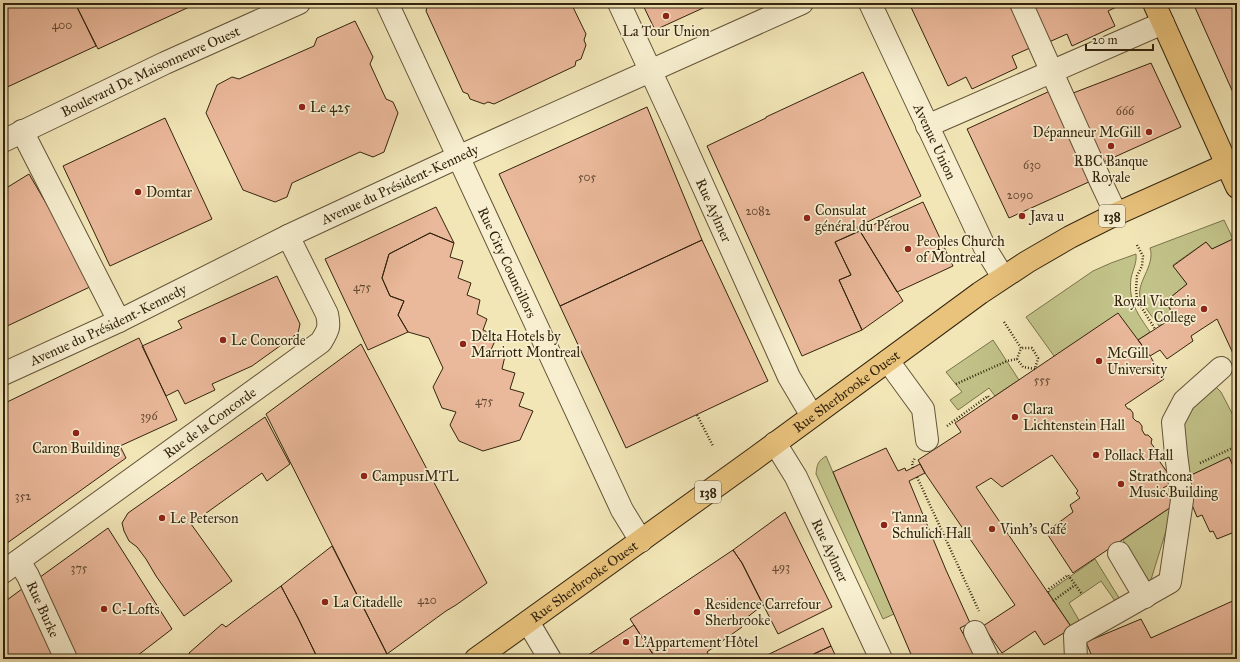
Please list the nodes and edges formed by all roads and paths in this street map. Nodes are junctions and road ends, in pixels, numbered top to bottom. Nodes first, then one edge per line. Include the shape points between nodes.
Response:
1 (299, 3) edge
2 (387, 3) edge
3 (619, 3) edge
4 (802, 3) edge
5 (870, 3) edge
6 (1021, 3) edge
7 (1154, 3) edge
8 (1163, 23) junction
9 (651, 71) junction
10 (1051, 71) junction
11 (927, 126) junction
12 (22, 131) junction
13 (3, 141) edge
14 (458, 157) junction
15 (1232, 162) edge
16 (1237, 187) edge
17 (1116, 214) junction
18 (288, 236) junction
19 (1138, 245) dead end
20 (1003, 277) junction
21 (119, 321) junction
22 (1004, 322) dead end
23 (1155, 329) dead end
24 (1021, 348) junction
25 (1017, 359) junction
26 (888, 361) junction
27 (1221, 368) dead end
28 (3, 374) edge
29 (956, 384) dead end
30 (1232, 394) dead end
31 (1237, 404) edge
32 (697, 415) dead end
33 (812, 416) junction
34 (927, 440) dead end
35 (775, 443) junction
36 (713, 446) dead end
37 (1237, 446) edge
38 (1197, 464) dead end
39 (917, 477) dead end
40 (641, 541) junction
41 (1119, 553) dead end
42 (11, 567) edge
43 (1074, 585) junction
44 (1048, 592) dead end
45 (1082, 594) dead end
46 (1145, 597) junction
47 (1054, 600) dead end
48 (528, 622) junction
49 (975, 632) joint
50 (66, 659) edge
51 (476, 659) edge
52 (550, 659) edge
53 (880, 659) edge
54 (988, 659) edge
55 (1076, 659) edge

1 - 12 street, Boulevard De Maisonneuve Ouest via 164,63
2 - 14 street, Rue City Councillors
3 - 9 street, Rue Aylmer
4 - 9 street, Avenue du Président-Kennedy
5 - 11 street, Avenue Union
6 - 10 street
7 - 8 main road
8 - 10 street
8 - 15 main road
9 - 14 street, Avenue du Président-Kennedy
9 - 33 street, Rue Aylmer via 789,377
10 - 11 street
10 - 17 street
11 - 20 street, Avenue Union via 985,248
12 - 13 street, Boulevard De Maisonneuve Ouest
12 - 21 street
14 - 18 street, Avenue du Président-Kennedy
14 - 40 street, Rue City Councillors via 622,510
15 - 16 main road
15 - 17 main road, Rue Sherbrooke Ouest / 138
17 - 20 main road, Rue Sherbrooke Ouest / 138 via 1050,248
18 - 21 street, Avenue du Président-Kennedy
18 - 42 street, Rue de la Concorde via 327,314 329,324 321,342
19 - 23 path via 1143,256 1137,276 1137,300
20 - 26 main road, Rue Sherbrooke Ouest / 138
21 - 28 street, Avenue du Président-Kennedy
22 - 24 path
24 - 25 path
24 - 25 path via 1032,348 1038,358 1035,369 1023,367
25 - 29 path
26 - 33 main road, Rue Sherbrooke Ouest / 138
26 - 34 street via 923,409
27 - 46 street via 1184,401 1173,422 1182,500 1170,582
30 - 31 path
32 - 36 path
33 - 35 main road, Rue Sherbrooke Ouest / 138
35 - 40 main road, Rue Sherbrooke Ouest / 138
35 - 53 street, Rue Aylmer via 796,477
37 - 38 path
39 - 49 path via 982,619
40 - 48 main road, Rue Sherbrooke Ouest / 138
41 - 46 street
42 - 50 street, Rue Burke via 28,576
43 - 44 path via 1068,575 1049,588
43 - 45 path
43 - 47 path
46 - 55 street via 1075,636
48 - 51 main road, Rue Sherbrooke Ouest / 138
48 - 52 street
49 - 54 street

